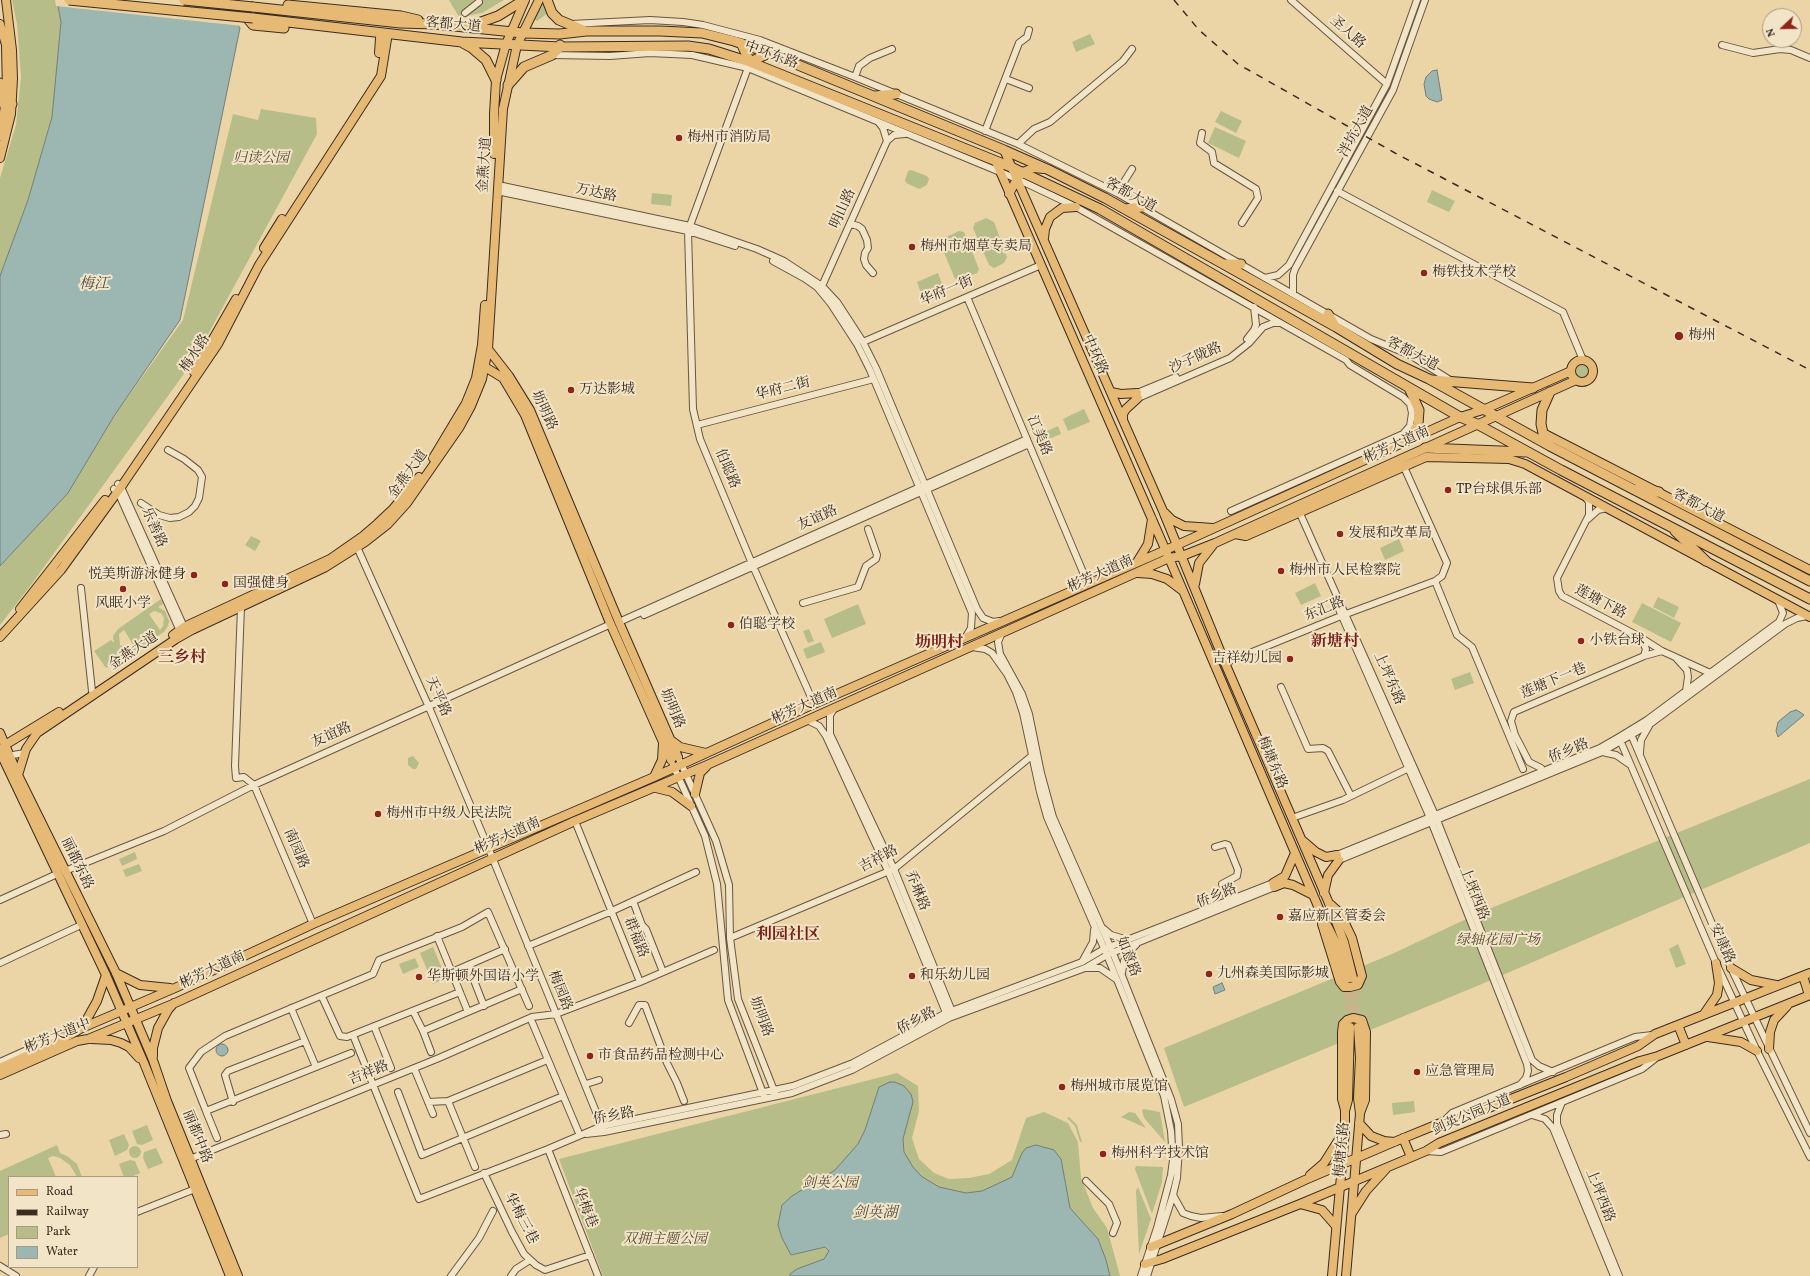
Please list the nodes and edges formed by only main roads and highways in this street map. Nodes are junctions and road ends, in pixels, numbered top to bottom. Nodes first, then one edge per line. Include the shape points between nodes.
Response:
1 (6, 0) edge
2 (69, 0) edge
3 (184, 0) edge
4 (524, 0) edge
5 (539, 0) edge
6 (547, 0) edge
7 (0, 24) edge
8 (435, 24) junction
9 (464, 28) junction
10 (0, 30) edge
11 (511, 32) junction
12 (586, 32) junction
13 (523, 33) junction
14 (560, 34) junction
15 (426, 38) junction
16 (384, 39) junction
17 (462, 42) junction
18 (740, 43) junction
19 (506, 44) junction
20 (517, 45) junction
21 (560, 47) junction
22 (769, 53) junction
23 (749, 65) junction
24 (496, 80) junction
25 (0, 83) edge
26 (508, 85) junction
27 (495, 93) junction
28 (896, 94) road end
29 (3, 95) edge
30 (506, 95) junction
31 (873, 96) junction
32 (9, 105) junction
33 (951, 128) junction
34 (0, 136) edge
35 (946, 141) junction
36 (1004, 150) junction
37 (0, 158) edge
38 (996, 162) junction
39 (1011, 167) junction
40 (1047, 169) junction
41 (1020, 176) junction
42 (1083, 187) junction
43 (1009, 194) junction
44 (1077, 203) junction
45 (1142, 207) road end
46 (1125, 209) junction
47 (1044, 238) junction
48 (1223, 264) junction
49 (1241, 264) road end
50 (1328, 314) road end
51 (1336, 328) junction
52 (1309, 338) road end
53 (1325, 339) junction
54 (488, 349) junction
55 (1397, 364) junction
56 (485, 367) junction
57 (1571, 371) junction
58 (1390, 376) junction
59 (1429, 380) junction
60 (1576, 380) junction
61 (1410, 388) junction
62 (1533, 388) junction
63 (1111, 392) junction
64 (1550, 392) junction
65 (1483, 410) junction
66 (1460, 417) junction
67 (1494, 417) junction
68 (1122, 419) junction
69 (1477, 424) junction
70 (1542, 433) junction
71 (1408, 440) junction
72 (1550, 446) junction
73 (1425, 448) junction
74 (1529, 453) junction
75 (1568, 455) junction
76 (1561, 470) junction
77 (1627, 486) junction
78 (118, 488) junction
79 (1659, 492) junction
80 (1297, 510) junction
81 (1163, 511) junction
82 (1152, 518) junction
83 (1669, 524) junction
84 (1215, 528) junction
85 (1215, 543) junction
86 (1177, 545) junction
87 (1166, 550) junction
88 (1182, 556) junction
89 (1169, 558) junction
90 (1706, 561) junction
91 (1136, 562) junction
92 (1810, 570) edge
93 (1137, 573) junction
94 (1810, 581) edge
95 (1195, 587) junction
96 (1183, 591) junction
97 (1810, 599) edge
98 (1809, 616) edge
99 (617, 624) junction
100 (0, 632) edge
101 (0, 637) edge
102 (26, 731) junction
103 (0, 733) edge
104 (32, 738) junction
105 (666, 740) junction
106 (3, 753) edge
107 (706, 753) junction
108 (676, 762) junction
109 (707, 765) junction
110 (18, 775) junction
111 (654, 777) junction
112 (655, 788) junction
113 (694, 794) road end
114 (691, 806) road end
115 (1301, 839) junction
116 (1295, 853) junction
117 (61, 872) junction
118 (1324, 893) junction
119 (1313, 895) junction
120 (1328, 901) junction
121 (1320, 911) junction
122 (1716, 963) road end
123 (1731, 968) road end
124 (116, 973) junction
125 (106, 975) junction
126 (1806, 975) edge
127 (1777, 986) junction
128 (175, 988) junction
129 (1810, 995) edge
130 (175, 1003) junction
131 (1790, 1003) junction
132 (130, 1007) junction
133 (121, 1011) junction
134 (1703, 1015) junction
135 (135, 1019) junction
136 (126, 1023) junction
137 (1678, 1025) junction
138 (82, 1028) junction
139 (142, 1035) junction
140 (1705, 1037) junction
141 (133, 1038) junction
142 (88, 1039) junction
143 (1686, 1045) junction
144 (1769, 1050) road end
145 (1757, 1051) road end
146 (153, 1060) junction
147 (144, 1062) junction
148 (0, 1068) edge
149 (0, 1075) edge
150 (1345, 1111) junction
151 (1360, 1114) junction
152 (1359, 1123) junction
153 (1345, 1131) junction
154 (1404, 1138) junction
155 (1394, 1142) junction
156 (1411, 1157) junction
157 (1356, 1158) junction
158 (1342, 1164) junction
159 (1388, 1166) junction
160 (1304, 1180) junction
161 (1354, 1181) junction
162 (1340, 1187) junction
163 (1300, 1204) junction
164 (1350, 1215) junction
165 (1336, 1226) junction
166 (1154, 1246) road end
167 (1148, 1263) road end
168 (1347, 1266) junction
169 (230, 1276) edge
170 (238, 1276) edge
171 (1332, 1276) edge
172 (1346, 1276) edge
173 (1353, 1276) edge

1 - 32 main road via 13,79
2 - 15 highway, 客都大道, bridge
3 - 8 highway, 客都大道, bridge via 400,23
4 - 9 highway via 498,16
4 - 11 main road, 金燕大道
5 - 13 main road, 金燕大道
6 - 12 highway via 552,13 565,24
7 - 10 main road
8 - 9 highway, 客都大道
8 - 16 highway via 401,16 255,2 250,5 248,20 253,25
9 - 11 highway, 客都大道
10 - 29 main road via 6,45
11 - 13 highway, 中环东路
11 - 19 main road, 金燕大道
12 - 14 highway, 中环东路
12 - 18 highway, 中环东路 via 703,29
13 - 14 highway, 中环东路
13 - 20 main road, 金燕大道
14 - 21 highway
15 - 16 highway via 406,41
15 - 17 highway, 客都大道
16 - 78 main road, 梅水路 via 378,75 270,237 179,397
17 - 19 highway, 客都大道
17 - 24 highway via 481,55 492,69
18 - 22 highway, 中环东路
18 - 23 highway
19 - 20 highway, 中环东路
19 - 24 main road, 金燕大道
20 - 21 highway, 中环东路
20 - 26 main road, 金燕大道
21 - 23 highway, 中环东路 via 688,46 709,49
21 - 26 highway via 552,55 524,68
22 - 23 highway
22 - 31 highway, 中环东路
23 - 35 highway, 中环东路
24 - 27 main road, 金燕大道
25 - 29 highway
26 - 30 main road, 金燕大道
27 - 30 main road
27 - 102 main road, 金燕大道 via 495,143 482,345 476,378 466,403 414,484 393,509 364,536 330,559 182,629 92,691
28 - 31 highway
29 - 32 highway
30 - 54 main road, 金燕大道 via 497,188
31 - 33 highway, 中环东路
32 - 34 main road
32 - 37 main road via 11,114
33 - 35 highway
33 - 36 highway, 中环东路
35 - 38 highway, 中环东路
36 - 39 main road
36 - 40 highway, 客都大道
38 - 39 highway, 中环东路
38 - 43 main road, 中环路
39 - 41 highway, 客都大道
40 - 41 main road via 1033,168
40 - 42 highway, 客都大道
41 - 43 main road
41 - 44 highway, 客都大道
41 - 47 main road, 中环路
42 - 44 highway
42 - 46 highway, 客都大道
43 - 82 main road, 中环路
44 - 47 main road via 1062,208 1050,216
44 - 53 highway, 客都大道 via 1100,209
45 - 46 highway
46 - 48 highway, 客都大道
47 - 63 main road, 中环路
48 - 49 highway
48 - 51 highway, 客都大道
50 - 51 highway
51 - 55 highway, 客都大道
52 - 53 highway
53 - 58 highway, 客都大道
54 - 56 main road, 金燕大道
54 - 99 main road, 坜明路 via 530,410
55 - 58 highway
55 - 59 highway, 客都大道
56 - 99 main road, 坜明路 via 503,378 525,415
56 - 104 main road, 金燕大道 via 472,406 459,428 414,493 388,524 324,568 176,639
57 - 60 main road
57 - 60 main road via 1574,363 1582,360 1593,369 1589,380
57 - 62 main road, 彬芳大道南
58 - 61 highway, 客都大道
59 - 62 highway
59 - 65 highway, 客都大道
60 - 64 main road, 彬芳大道南
61 - 66 highway, 客都大道
61 - 71 highway via 1419,410 1418,425
62 - 65 main road, 彬芳大道南
63 - 68 main road, 中环路
63 - 68 main road via 1137,396 1122,414
64 - 67 main road, 彬芳大道南
64 - 70 highway via 1542,410
65 - 66 main road, 彬芳大道南
65 - 67 highway, 客都大道
66 - 69 highway, 客都大道
66 - 71 main road, 彬芳大道南
67 - 69 main road, 彬芳大道南
67 - 72 highway, 客都大道
68 - 81 main road, 中环路
69 - 73 main road, 彬芳大道南
69 - 74 highway, 客都大道
70 - 72 highway
70 - 79 main road
71 - 84 main road, 彬芳大道南
72 - 75 highway, 客都大道
73 - 74 highway
73 - 80 main road, 彬芳大道南
74 - 76 highway, 客都大道
75 - 76 highway
75 - 77 highway, 客都大道
76 - 83 highway, 客都大道
77 - 79 highway
77 - 94 highway, 客都大道
78 - 100 main road, 梅水路
78 - 101 main road, 梅水路 via 61,570
79 - 92 main road
80 - 85 main road, 彬芳大道南
80 - 90 main road via 1426,457 1509,459 1525,464
81 - 84 main road via 1172,520 1184,526
81 - 86 main road, 中环路
82 - 87 main road, 中环路
82 - 91 main road via 1148,544
83 - 90 highway
83 - 97 highway, 客都大道
84 - 86 main road, 彬芳大道南
85 - 88 main road, 彬芳大道南
85 - 95 main road via 1199,563
86 - 87 main road, 彬芳大道南
86 - 88 main road
87 - 89 main road, 中环路
87 - 91 main road, 彬芳大道南
88 - 89 main road, 彬芳大道南
88 - 95 main road, 梅塘东路
89 - 93 main road, 彬芳大道南
89 - 96 main road, 梅塘东路
90 - 98 main road
91 - 107 main road, 彬芳大道南
93 - 96 main road via 1167,579
93 - 109 main road, 彬芳大道南
95 - 115 main road, 梅塘东路 via 1224,663
96 - 116 main road, 梅塘东路
99 - 105 main road, 坜明路
102 - 104 main road
102 - 106 main road, 金燕大道
103 - 106 main road, 丽都东路
104 - 110 main road, 金燕大道
105 - 107 main road via 680,747
105 - 108 main road, 坜明路
105 - 111 main road via 662,760
106 - 110 main road, 丽都东路
106 - 117 main road, 丽都东路
107 - 108 main road, 彬芳大道南
108 - 111 main road, 彬芳大道南
109 - 112 main road, 彬芳大道南
109 - 113 main road via 700,773
110 - 117 main road, 丽都东路
111 - 128 main road, 彬芳大道南 via 313,924
112 - 114 main road via 672,792
112 - 130 main road, 彬芳大道南 via 492,858
115 - 118 main road, 梅塘东路
115 - 118 main road via 1326,857 1338,857 1328,875
116 - 119 main road, 梅塘东路
116 - 119 main road via 1285,876 1274,885 1293,885
117 - 124 main road, 丽都东路
117 - 125 main road, 丽都东路
118 - 120 main road, 梅塘东路
119 - 121 main road, 梅塘东路
120 - 121 main road, 梅塘东路 via 1344,942 1350,978
120 - 121 main road via 1340,913 1352,938 1362,976 1358,985 1344,987 1340,982
122 - 134 main road via 1719,983 1717,995
123 - 127 main road via 1751,980
124 - 128 main road via 140,985
124 - 132 main road, 丽都东路
125 - 133 main road, 丽都东路
125 - 138 main road via 98,1001
126 - 127 main road, 剑英公园大道
126 - 129 main road
127 - 134 main road, 剑英公园大道
128 - 132 main road, 彬芳大道南
129 - 131 main road, 剑英公园大道
130 - 135 main road, 彬芳大道南
130 - 146 main road via 158,1028 152,1048
131 - 140 main road, 剑英公园大道
131 - 144 main road via 1774,1020
132 - 133 main road, 彬芳大道南
132 - 135 main road, 丽都中路
133 - 136 main road, 丽都中路
133 - 138 main road, 彬芳大道中
134 - 137 main road, 剑英公园大道
135 - 136 main road, 彬芳大道南
135 - 139 main road, 丽都中路
136 - 141 main road, 丽都中路
136 - 142 main road, 彬芳大道中
137 - 143 main road
137 - 154 main road, 剑英公园大道 via 1655,1034 1638,1046 1566,1077 1456,1121 1443,1122
138 - 148 main road, 彬芳大道中
139 - 141 main road
139 - 146 main road, 丽都中路
140 - 143 main road, 剑英公园大道
140 - 145 main road via 1733,1039
141 - 147 main road, 丽都中路
142 - 147 main road via 111,1040 121,1044
142 - 149 main road, 彬芳大道中 via 77,1041
143 - 156 main road, 剑英公园大道 via 1640,1061 1439,1143
146 - 170 main road, 丽都中路
147 - 169 main road, 丽都中路
150 - 151 main road, 梅塘东路 via 1354,1027 1360,1058
150 - 151 main road via 1342,1098 1342,1032 1343,1024 1353,1018 1362,1020 1366,1032 1365,1100
150 - 153 main road, 梅塘东路
151 - 152 main road, 梅塘东路
152 - 155 main road via 1371,1136
152 - 157 main road, 梅塘东路
153 - 158 main road, 梅塘东路
153 - 160 main road via 1324,1163
154 - 155 main road, 剑英公园大道
154 - 156 main road
155 - 157 main road, 剑英公园大道
156 - 159 main road, 剑英公园大道
157 - 158 main road, 剑英公园大道
157 - 161 main road, 梅塘东路
158 - 160 main road, 剑英公园大道
158 - 162 main road, 梅塘东路
159 - 161 main road, 剑英公园大道
159 - 164 main road via 1366,1191
160 - 166 main road, 剑英公园大道 via 1232,1214
161 - 162 main road, 剑英公园大道
161 - 164 main road, 梅塘东路
162 - 163 main road, 剑英公园大道
162 - 165 main road, 梅塘东路
163 - 165 main road via 1322,1210
163 - 167 main road, 剑英公园大道
164 - 168 main road, 梅塘东路
165 - 171 main road, 梅塘东路
168 - 172 main road, 梅塘东路
168 - 173 main road

